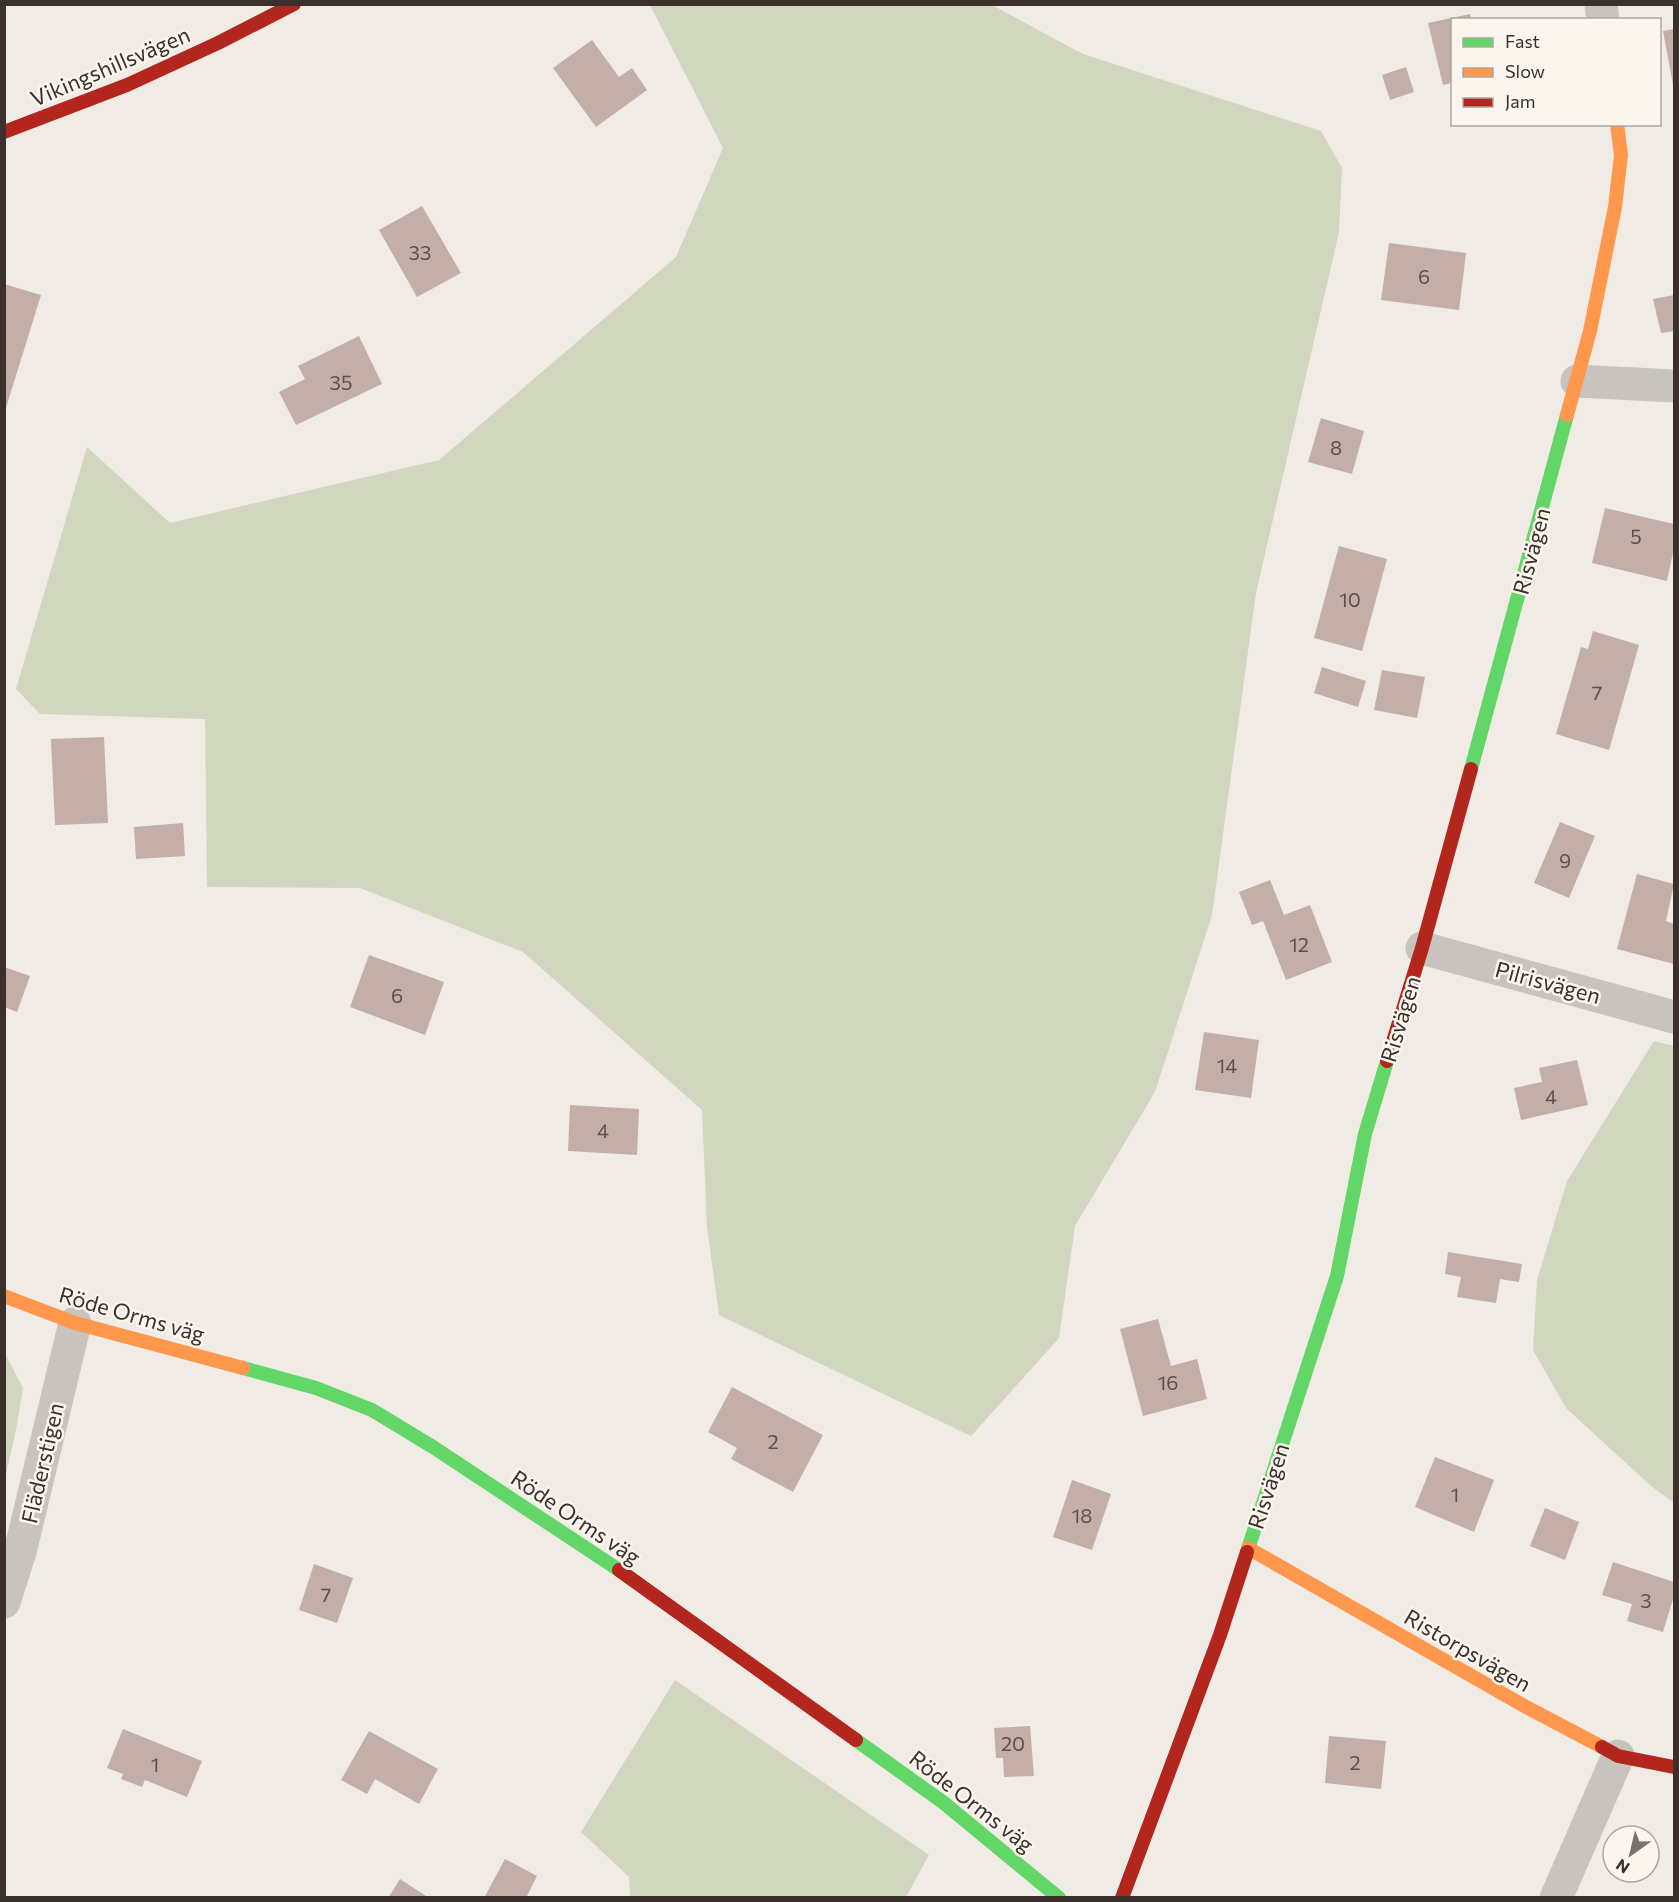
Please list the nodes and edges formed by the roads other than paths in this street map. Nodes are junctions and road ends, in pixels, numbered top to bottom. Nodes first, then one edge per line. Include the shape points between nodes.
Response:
1 (294, 4) edge
2 (1617, 126) edge
3 (4, 132) edge
4 (1577, 381) junction
5 (1674, 386) edge
6 (1422, 948) junction
7 (1674, 1017) edge
8 (4, 1296) edge
9 (75, 1323) junction
10 (1248, 1548) junction
11 (4, 1602) edge
12 (1618, 1756) junction
13 (1674, 1767) edge
14 (1059, 1898) edge
15 (1122, 1898) edge
16 (1556, 1898) edge

1 - 3 street, Vikingshillsvägen via 127,85
2 - 4 street, Risvägen via 1621,155 1615,207
4 - 5 street
4 - 6 street, Risvägen
6 - 7 street, Pilrisvägen
6 - 10 street, Risvägen via 1365,1134 1337,1276
8 - 9 street, Röde Orms väg
9 - 11 street, Fläderstigen via 21,1552
9 - 14 street, Röde Orms väg via 316,1388 372,1410 651,1593 944,1803
10 - 12 street, Ristorpsvägen
10 - 15 street, Risvägen via 1220,1635
12 - 13 street, Ristorpsvägen
12 - 16 street

